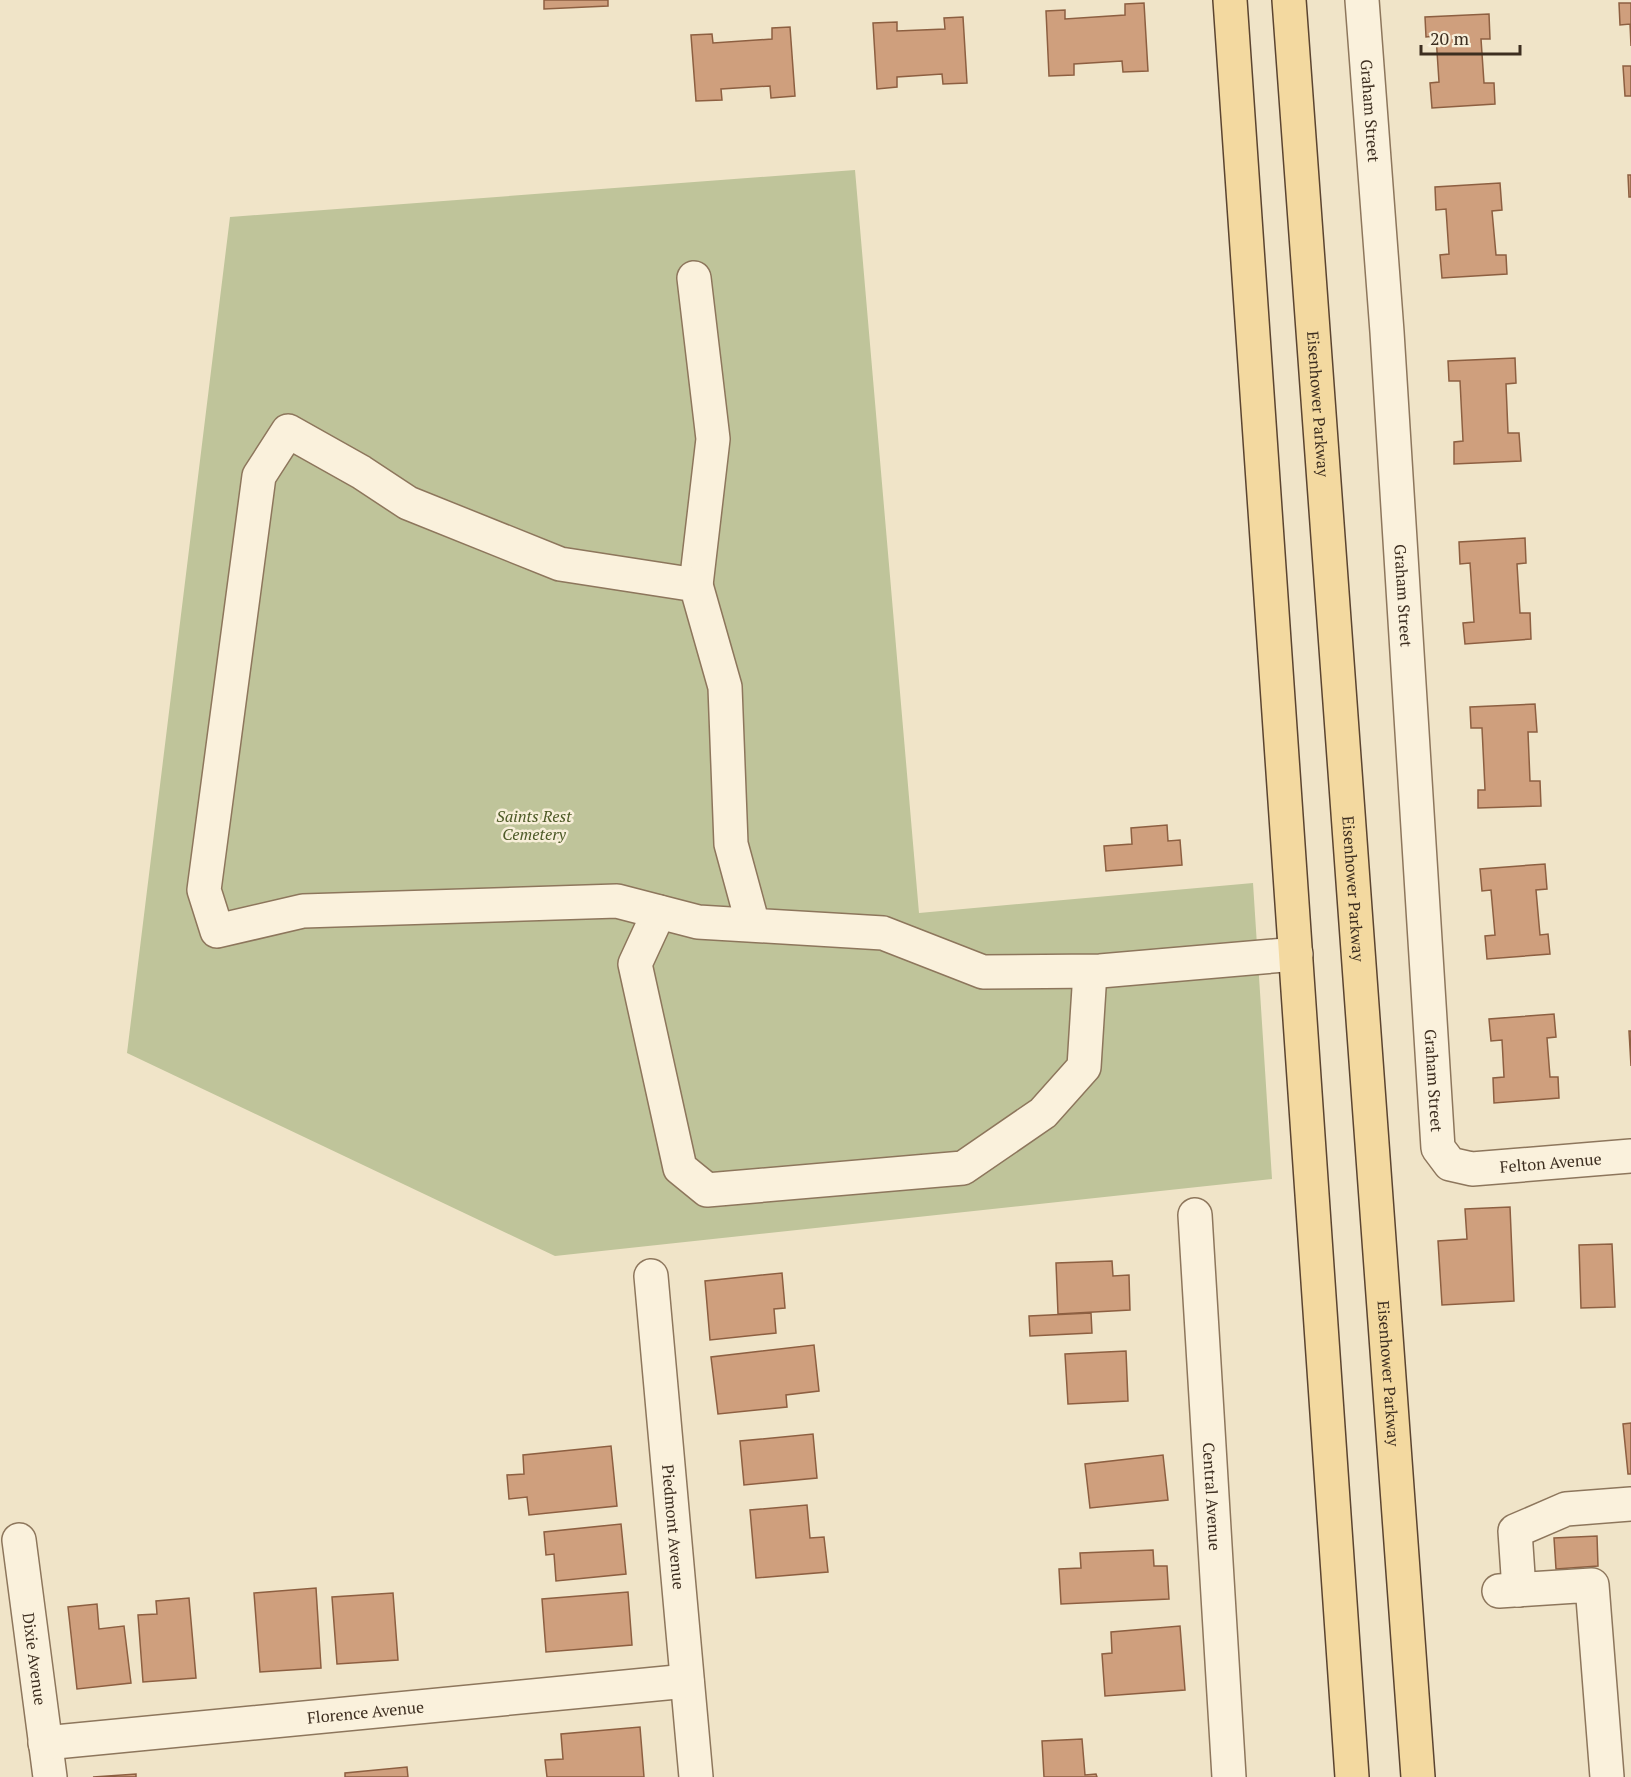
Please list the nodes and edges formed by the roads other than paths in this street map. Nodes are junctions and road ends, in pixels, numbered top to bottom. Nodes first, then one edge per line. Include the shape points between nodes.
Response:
1 (1230, 0) edge
2 (1362, 0) edge
3 (1288, 1) edge
4 (694, 278) dead end
5 (696, 585) junction
6 (658, 912) junction
7 (753, 925) junction
8 (1296, 954) junction
9 (1090, 972) junction
10 (1631, 1156) edge
11 (1472, 1169) joint
12 (1195, 1215) dead end
13 (651, 1276) dead end
14 (1631, 1504) edge
15 (19, 1540) dead end
16 (687, 1681) junction
17 (45, 1743) junction
18 (50, 1777) edge
19 (696, 1777) edge
20 (1229, 1777) edge
21 (1352, 1777) edge
22 (1418, 1777) edge
23 (1607, 1777) edge

1 - 8 main road
2 - 11 street, Graham Street via 1438,1148 1450,1164
3 - 22 main road, Eisenhower Parkway
4 - 5 street via 713,439
5 - 6 street via 560,564 408,503 288,431 259,476 204,890 217,931 303,911 617,901
5 - 7 street via 725,687 731,844
6 - 7 street via 698,922
6 - 9 street via 635,964 680,1168 707,1190 963,1168 1043,1113 1084,1068
7 - 9 street via 883,933 983,972
8 - 9 street
8 - 21 main road
10 - 11 street, Felton Avenue
12 - 20 street, Central Avenue
13 - 16 street, Piedmont Avenue
14 - 23 street via 1566,1509 1515,1531 1509,1591 1592,1585
15 - 17 street, Dixie Avenue
16 - 17 street, Florence Avenue
16 - 19 street, Piedmont Avenue
17 - 18 street, Dixie Avenue

